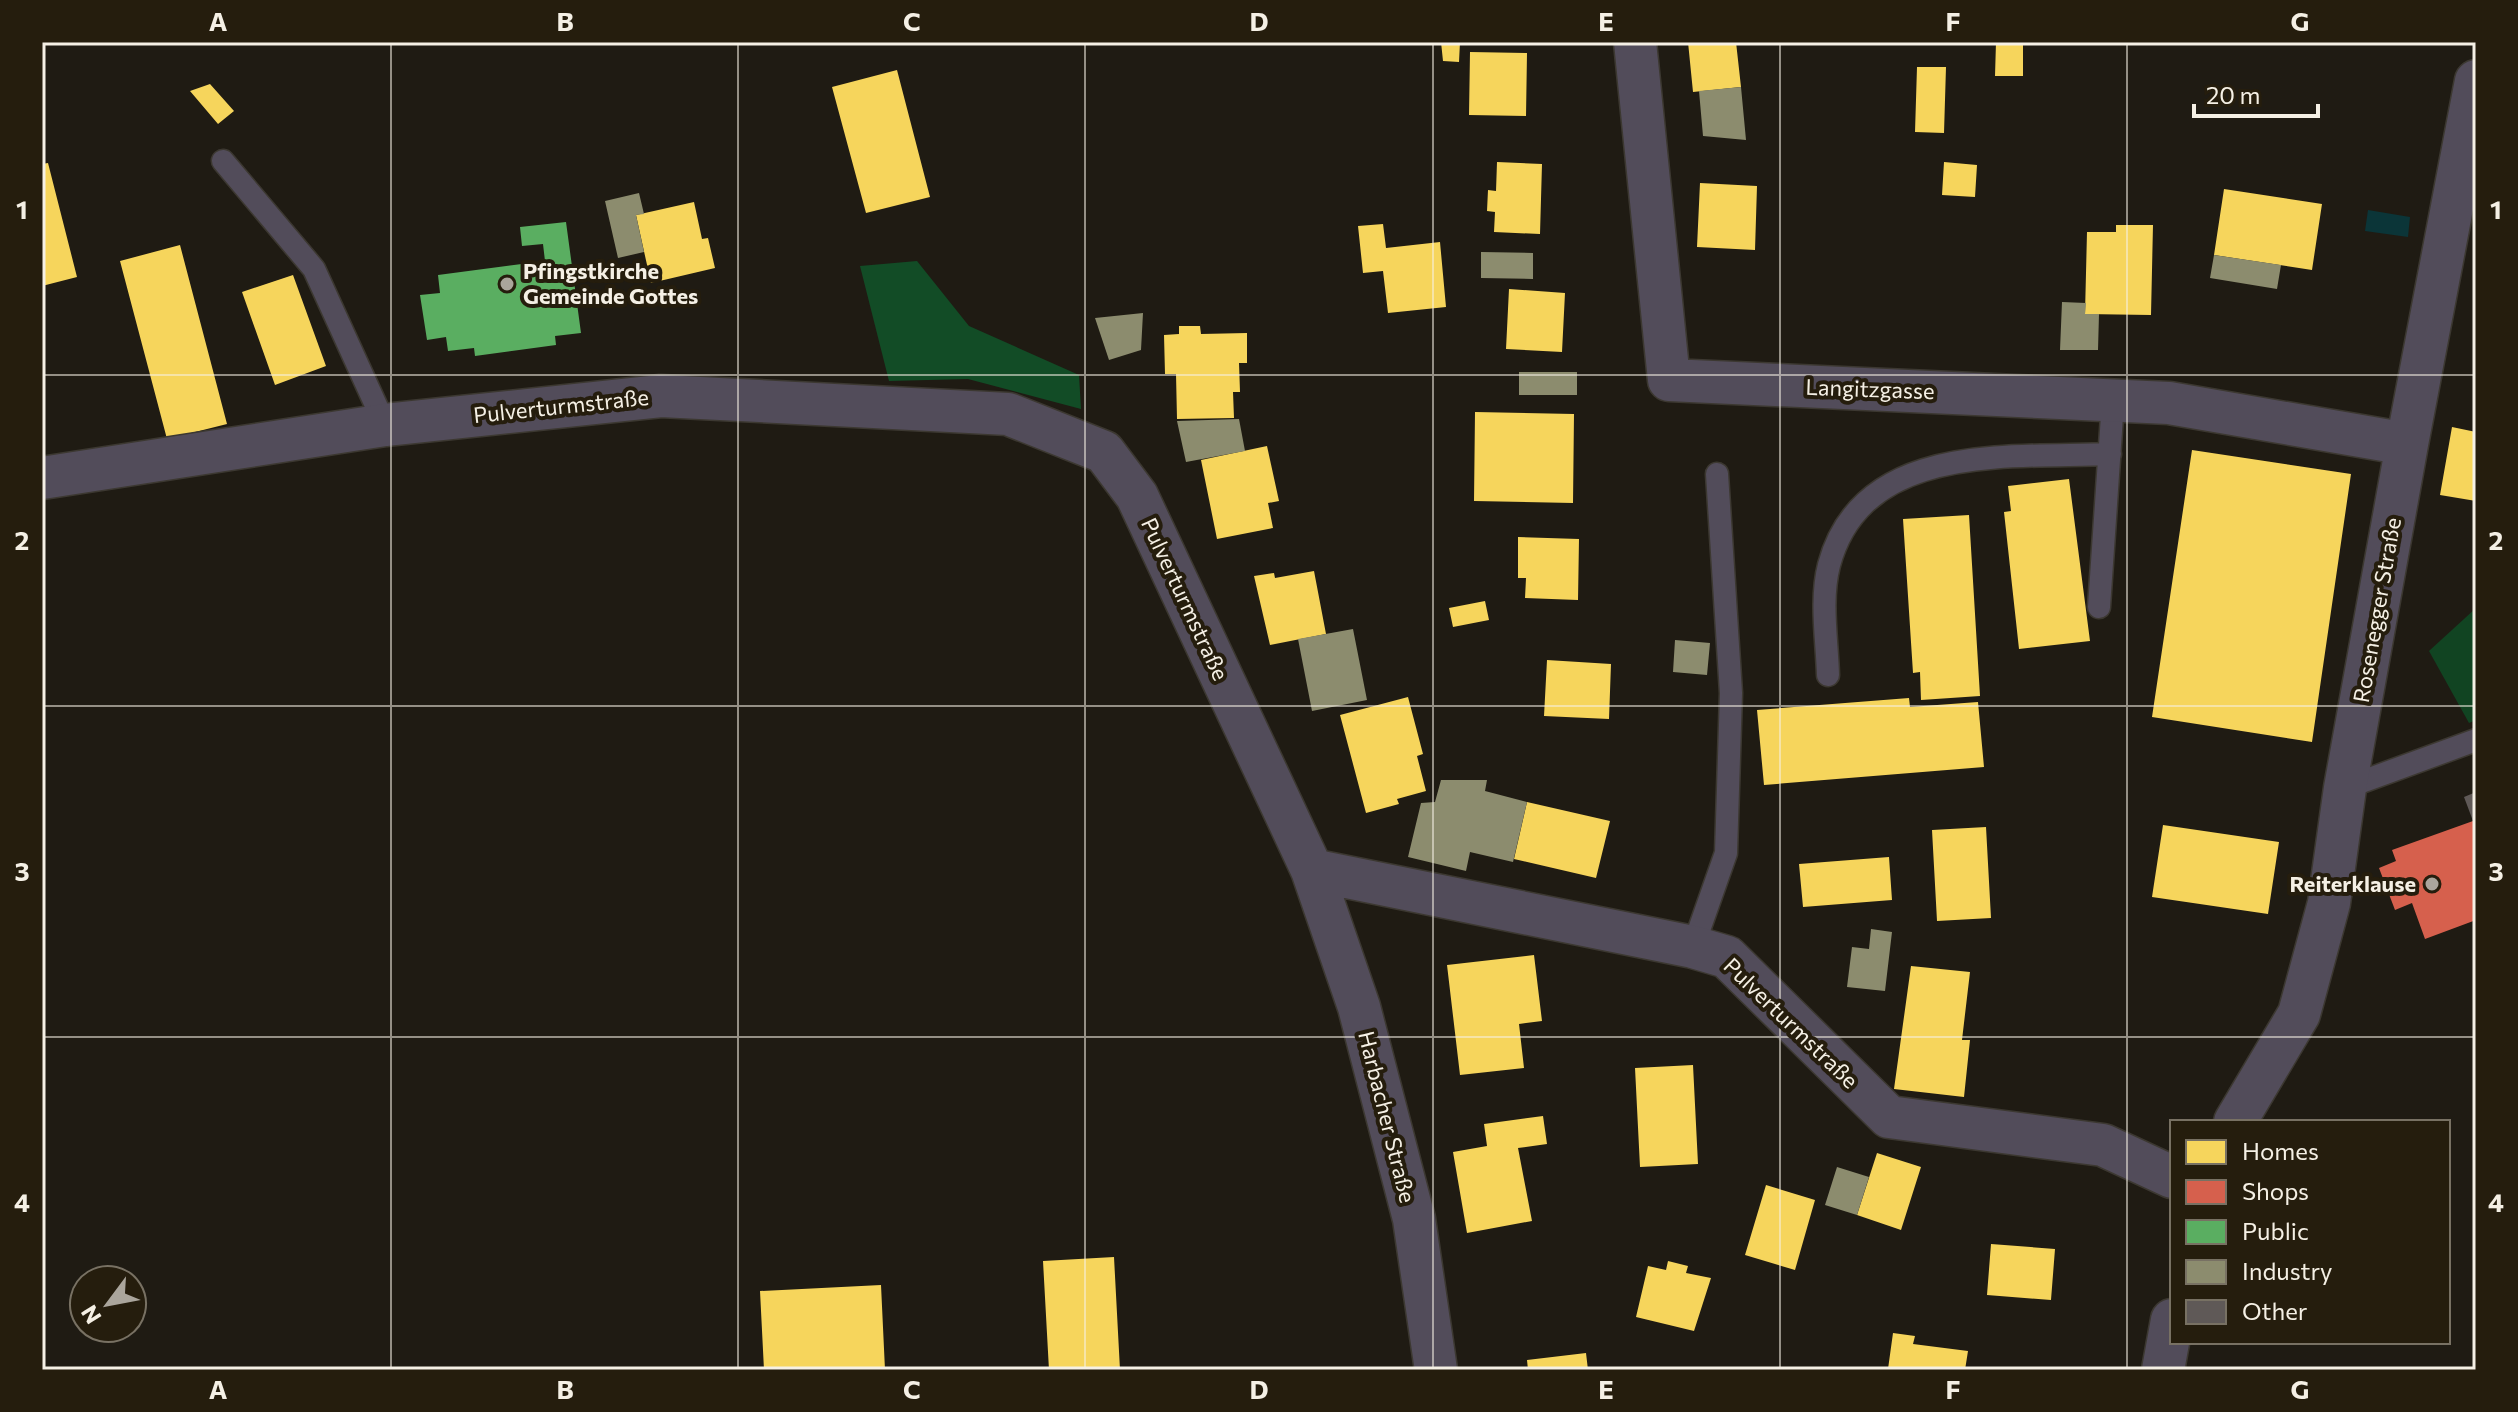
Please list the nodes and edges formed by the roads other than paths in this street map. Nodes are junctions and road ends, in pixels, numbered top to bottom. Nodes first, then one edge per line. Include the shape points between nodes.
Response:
1 (1635, 42) edge
2 (2474, 99) edge
3 (223, 161) dead end
4 (2113, 401) junction
5 (385, 425) junction
6 (2407, 444) junction
7 (2110, 454) junction
8 (1717, 474) dead end
9 (42, 478) edge
10 (2099, 607) dead end
11 (1828, 675) dead end
12 (2476, 740) edge
13 (2345, 788) junction
14 (1312, 870) junction
15 (1693, 947) junction
16 (2236, 1120) edge
17 (2170, 1176) edge
18 (2170, 1331) edge
19 (1436, 1370) edge
20 (2163, 1370) edge

1 - 4 street, Langitzgasse via 1669,380
2 - 6 street, Rosenegger Straße
3 - 5 lane via 314,269
4 - 6 street, Langitzgasse via 2169,403
4 - 7 lane
5 - 9 street, Pulverturmstraße
5 - 14 street, Pulverturmstraße via 661,396 1008,414 1104,452 1137,496
6 - 13 street, Rosenegger Straße
7 - 10 lane
7 - 11 lane via 1999,458 1913,471 1870,495 1843,525 1829,567
8 - 15 lane via 1731,693 1726,853
12 - 13 lane
13 - 16 street, Rosenegger Straße via 2329,903 2299,1014
14 - 15 street, Pulverturmstraße
14 - 19 street, Harbacher Straße via 1359,1007 1414,1219
15 - 17 street, Pulverturmstraße via 1727,957 1889,1117 2103,1145
18 - 20 street

